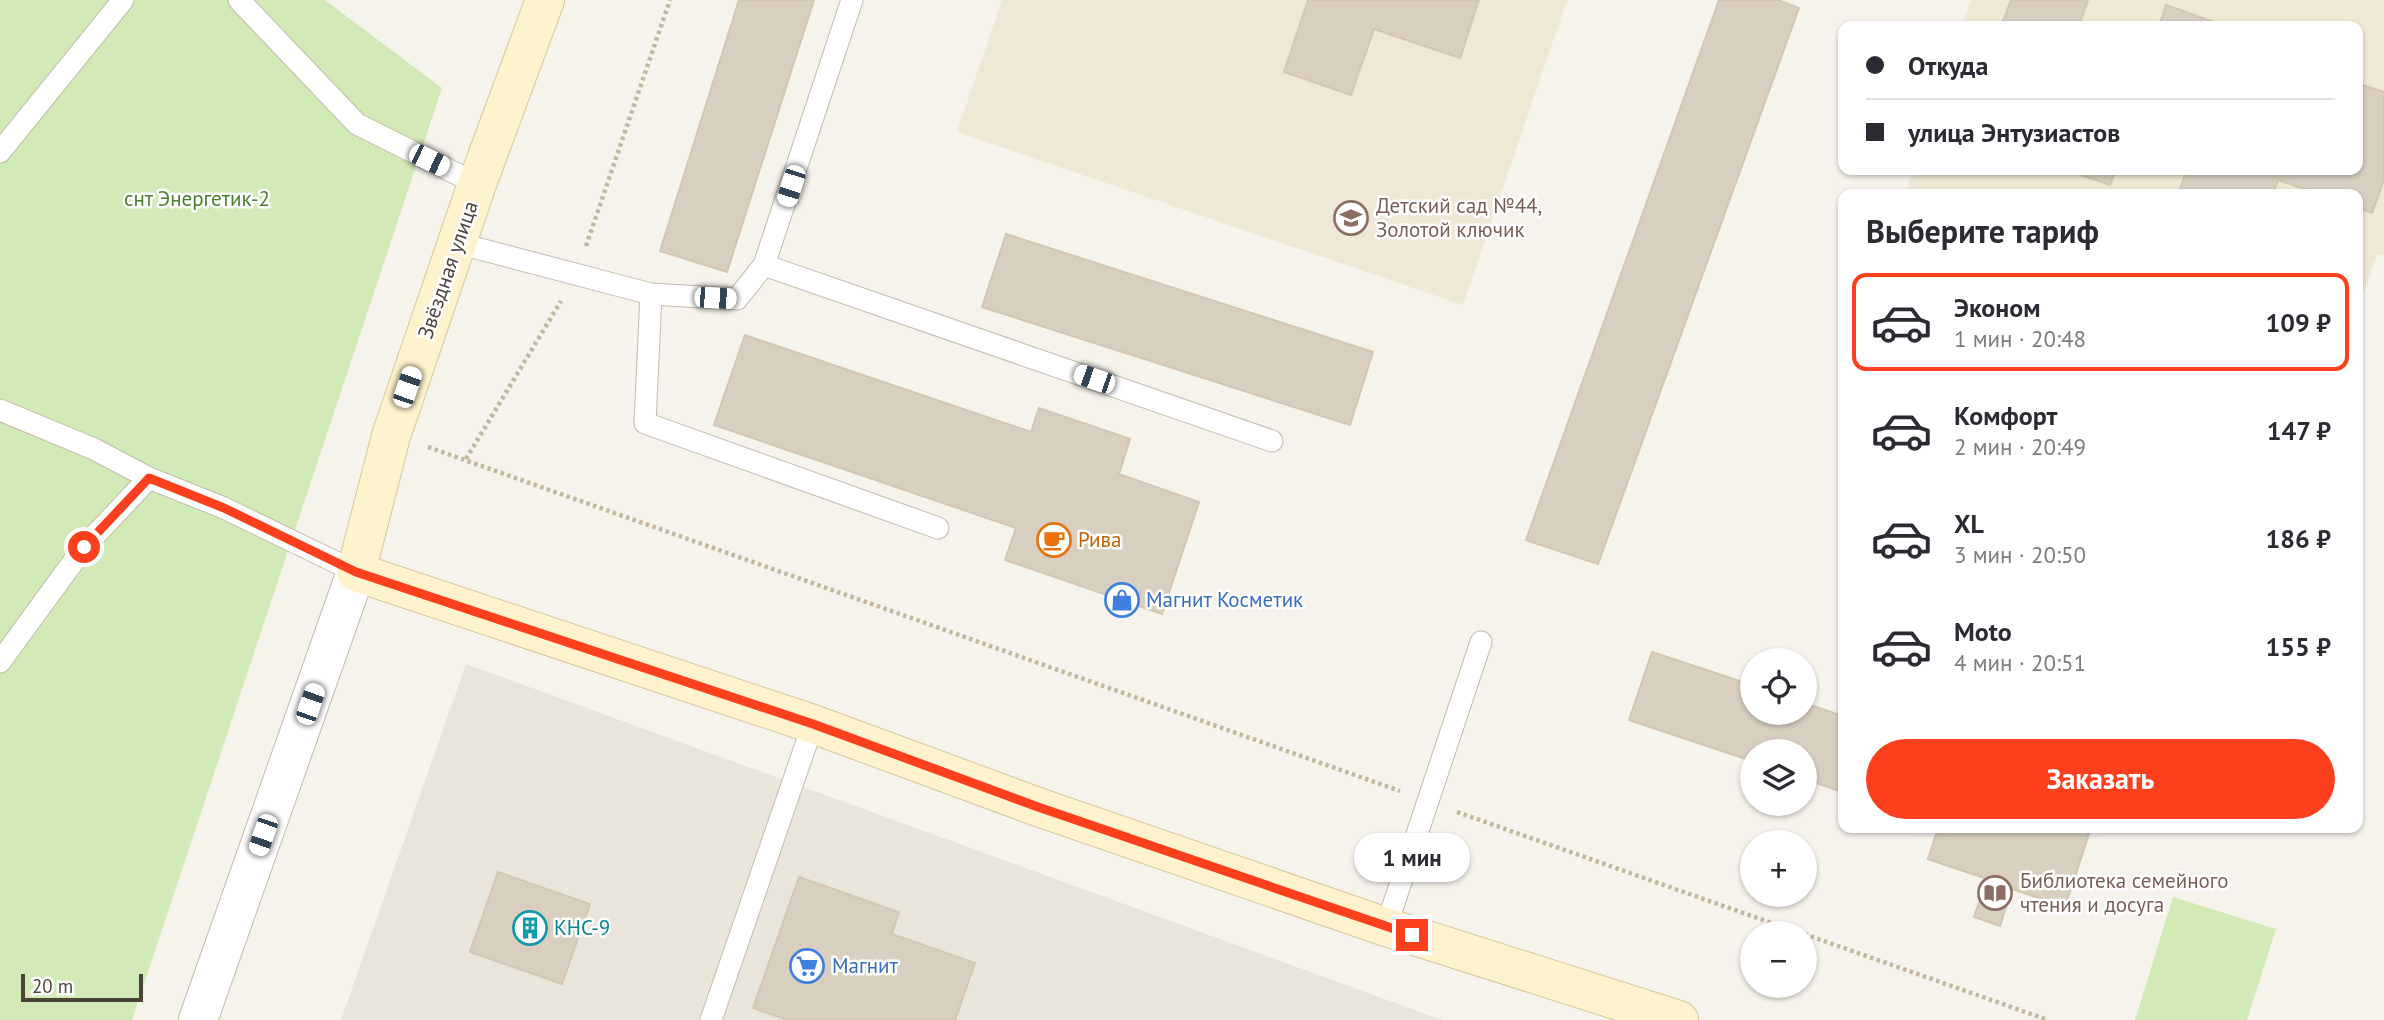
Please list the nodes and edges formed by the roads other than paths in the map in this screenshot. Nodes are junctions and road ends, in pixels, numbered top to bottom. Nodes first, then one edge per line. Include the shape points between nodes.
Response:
1 (123, 0) edge
2 (239, 0) edge
3 (545, 0) edge
4 (852, 0) edge
5 (0, 152) edge
6 (477, 184) junction
7 (457, 243) junction
8 (764, 265) junction
9 (651, 294) junction
10 (0, 410) edge
11 (1272, 441) dead end
12 (149, 478) junction
13 (938, 528) dead end
14 (356, 572) junction
15 (1481, 642) dead end
16 (0, 662) edge
17 (813, 724) junction
18 (1386, 927) junction
19 (198, 1020) edge
20 (711, 1020) edge
21 (1679, 1020) edge

1 - 5 lane
2 - 6 lane via 357,124
3 - 6 street, Звёздная улица
4 - 8 lane
6 - 7 street, Звёздная улица
7 - 9 lane
7 - 14 street, Звёздная улица via 391,436
8 - 9 lane via 737,299
8 - 11 lane
9 - 13 lane via 645,424
10 - 12 lane via 94,449
12 - 14 lane via 224,508
12 - 16 lane via 84,547
14 - 17 street
14 - 19 street, Звёздная улица
15 - 18 lane
17 - 18 street
17 - 20 lane
18 - 21 street

